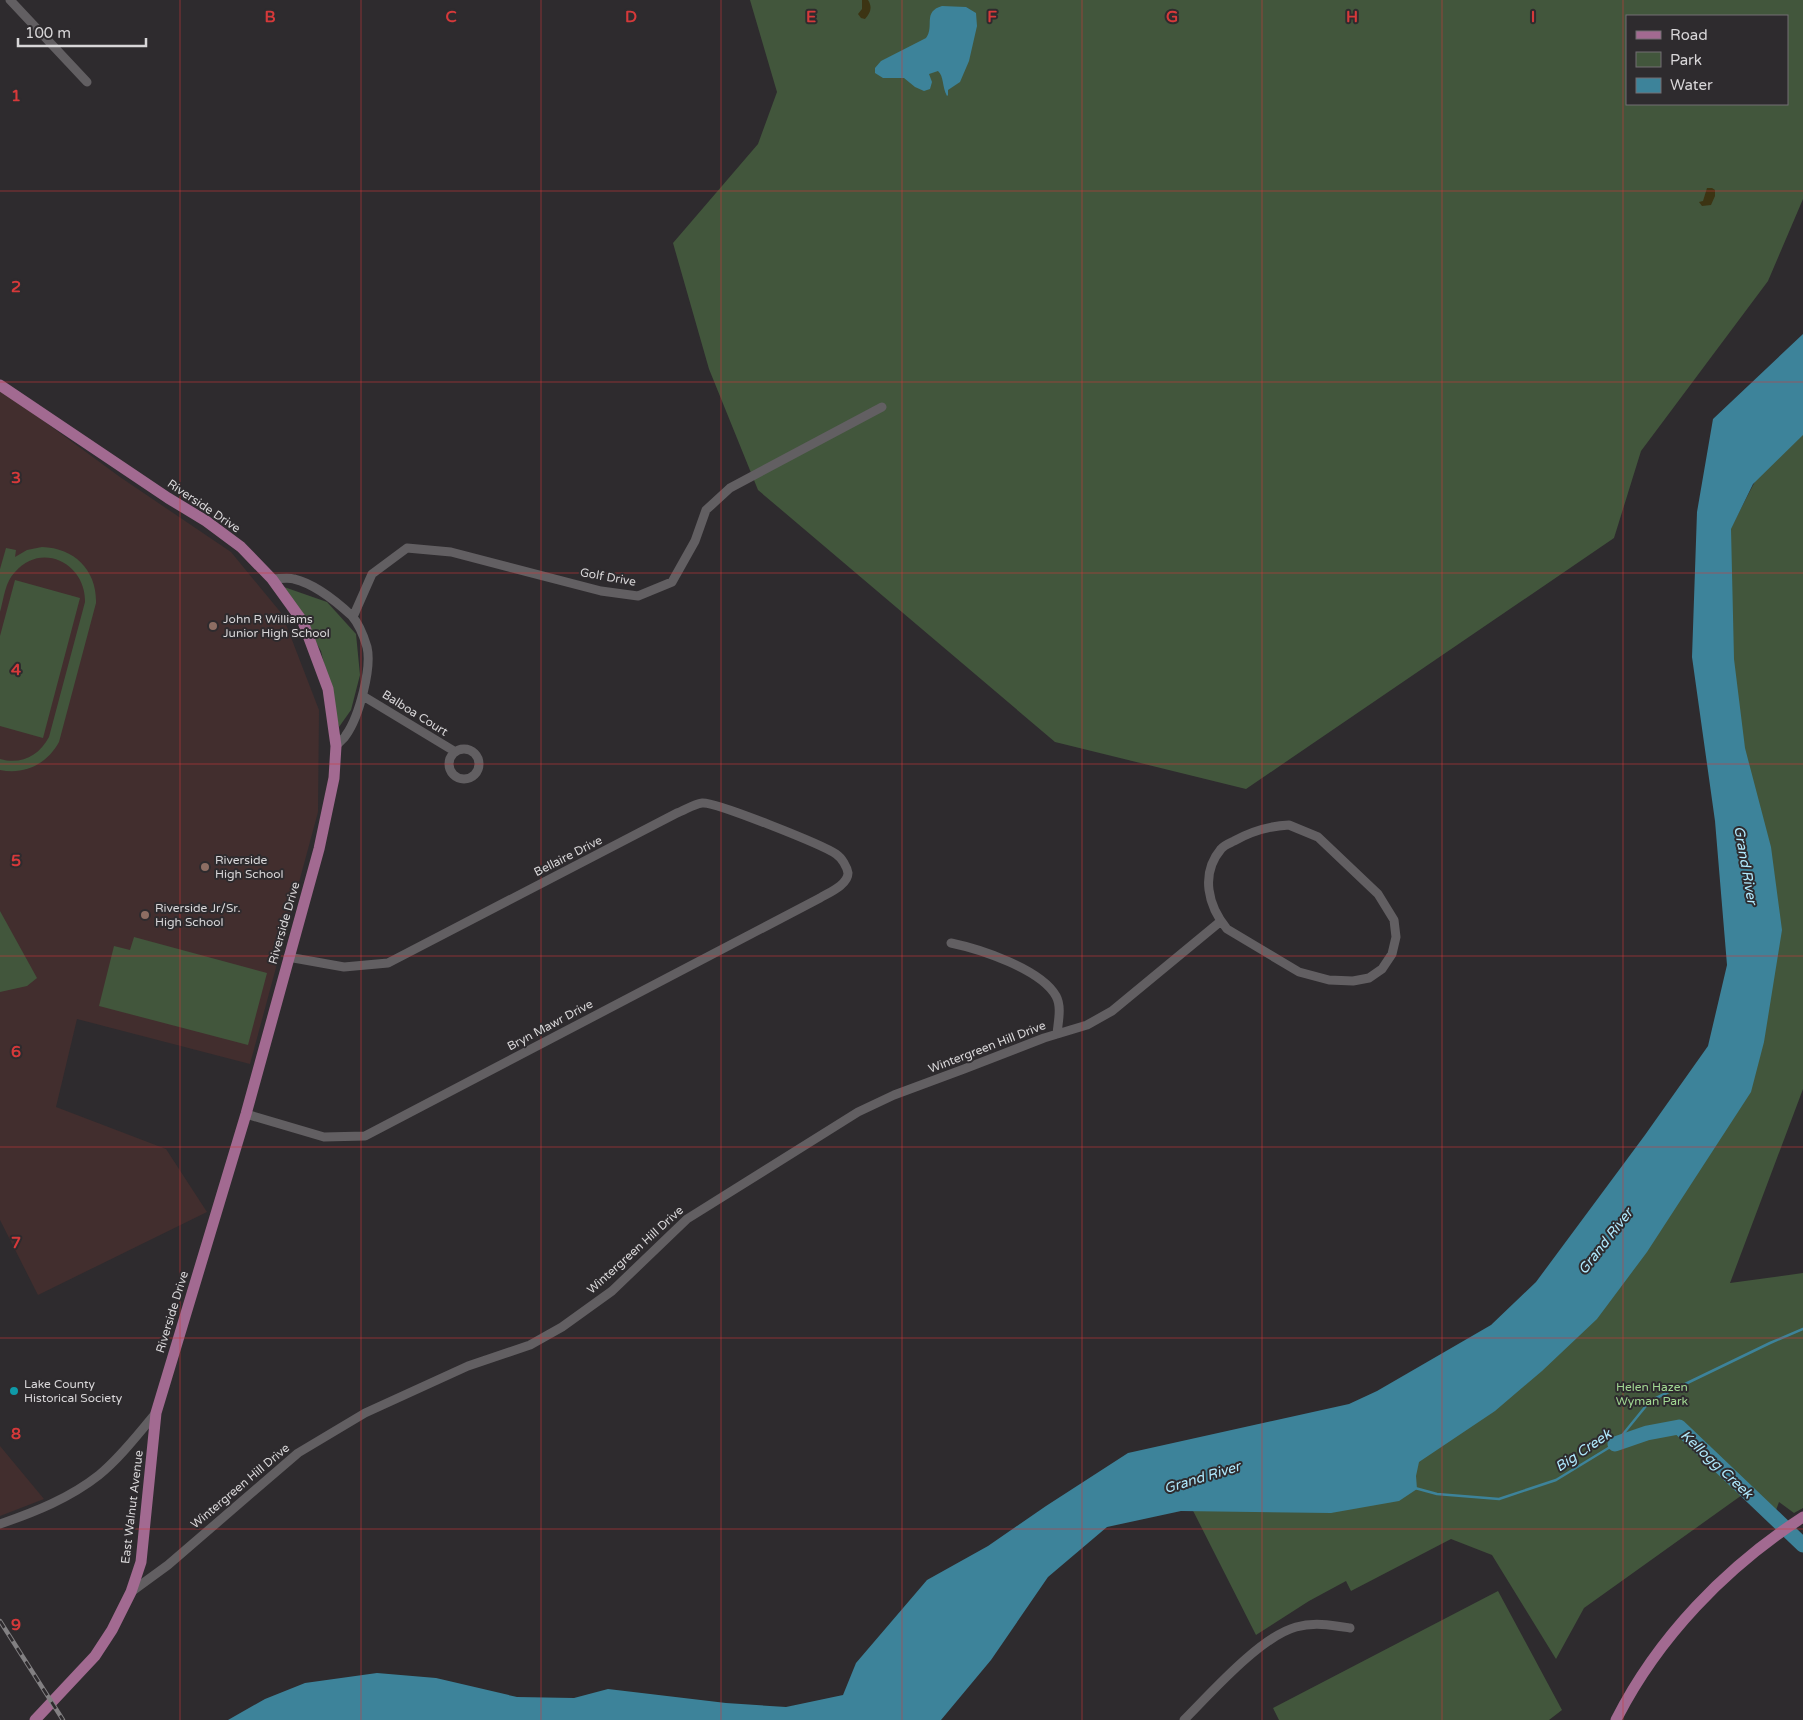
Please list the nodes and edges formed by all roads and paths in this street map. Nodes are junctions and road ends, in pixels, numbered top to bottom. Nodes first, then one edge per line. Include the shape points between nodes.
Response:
1 (10, 0) edge
2 (87, 82) dead end
3 (0, 385) edge
4 (882, 407) dead end
5 (272, 579) junction
6 (353, 617) junction
7 (363, 696) junction
8 (336, 746) junction
9 (454, 752) dead end
10 (848, 872) joint
11 (1221, 922) junction
12 (951, 943) dead end
13 (288, 957) junction
14 (1057, 1034) junction
15 (246, 1114) junction
16 (156, 1413) junction
17 (1803, 1517) edge
18 (0, 1524) edge
19 (131, 1592) junction
20 (1350, 1628) dead end
21 (35, 1720) edge
22 (1184, 1720) edge
23 (1616, 1720) edge

1 - 2 street
3 - 5 main road, Riverside Drive via 206,521 241,547
4 - 6 street, Golf Drive via 730,488 706,510 695,541 672,582 638,596 601,591 451,552 407,548 372,574
5 - 6 street via 294,579 312,586
5 - 8 main road, Riverside Drive via 303,622 328,689
6 - 7 street via 367,648 368,668
7 - 8 street via 347,734
7 - 9 street, Balboa Court
8 - 13 main road, Riverside Drive via 334,778 319,849
10 - 13 street, Bellaire Drive via 836,854 720,806 701,803 388,963 344,967
10 - 15 street, Bryn Mawr Drive via 841,885 820,898 365,1136 324,1137
11 - 11 street via 1208,885 1210,868 1222,848 1259,830 1289,825 1318,837 1378,894 1394,920 1396,937 1392,954 1382,969 1369,978 1329,980 1299,972 1227,929
11 - 14 street, Wintergreen Hill Drive via 1112,1011 1087,1025
12 - 14 street via 978,949 1044,982 1058,1003
13 - 15 main road, Riverside Drive
14 - 19 street, Wintergreen Hill Drive via 894,1095 858,1112 687,1219 612,1291 563,1327 530,1345 468,1366 365,1413 298,1453 168,1565
15 - 16 main road, Riverside Drive
16 - 18 street, Riverside Drive via 99,1475 33,1513
16 - 19 main road, East Walnut Avenue via 141,1562
17 - 23 main road via 1759,1548 1695,1607 1666,1641
19 - 21 main road, East Walnut Avenue via 112,1630 94,1656
20 - 22 street via 1320,1623 1295,1627 1278,1635 1249,1656

